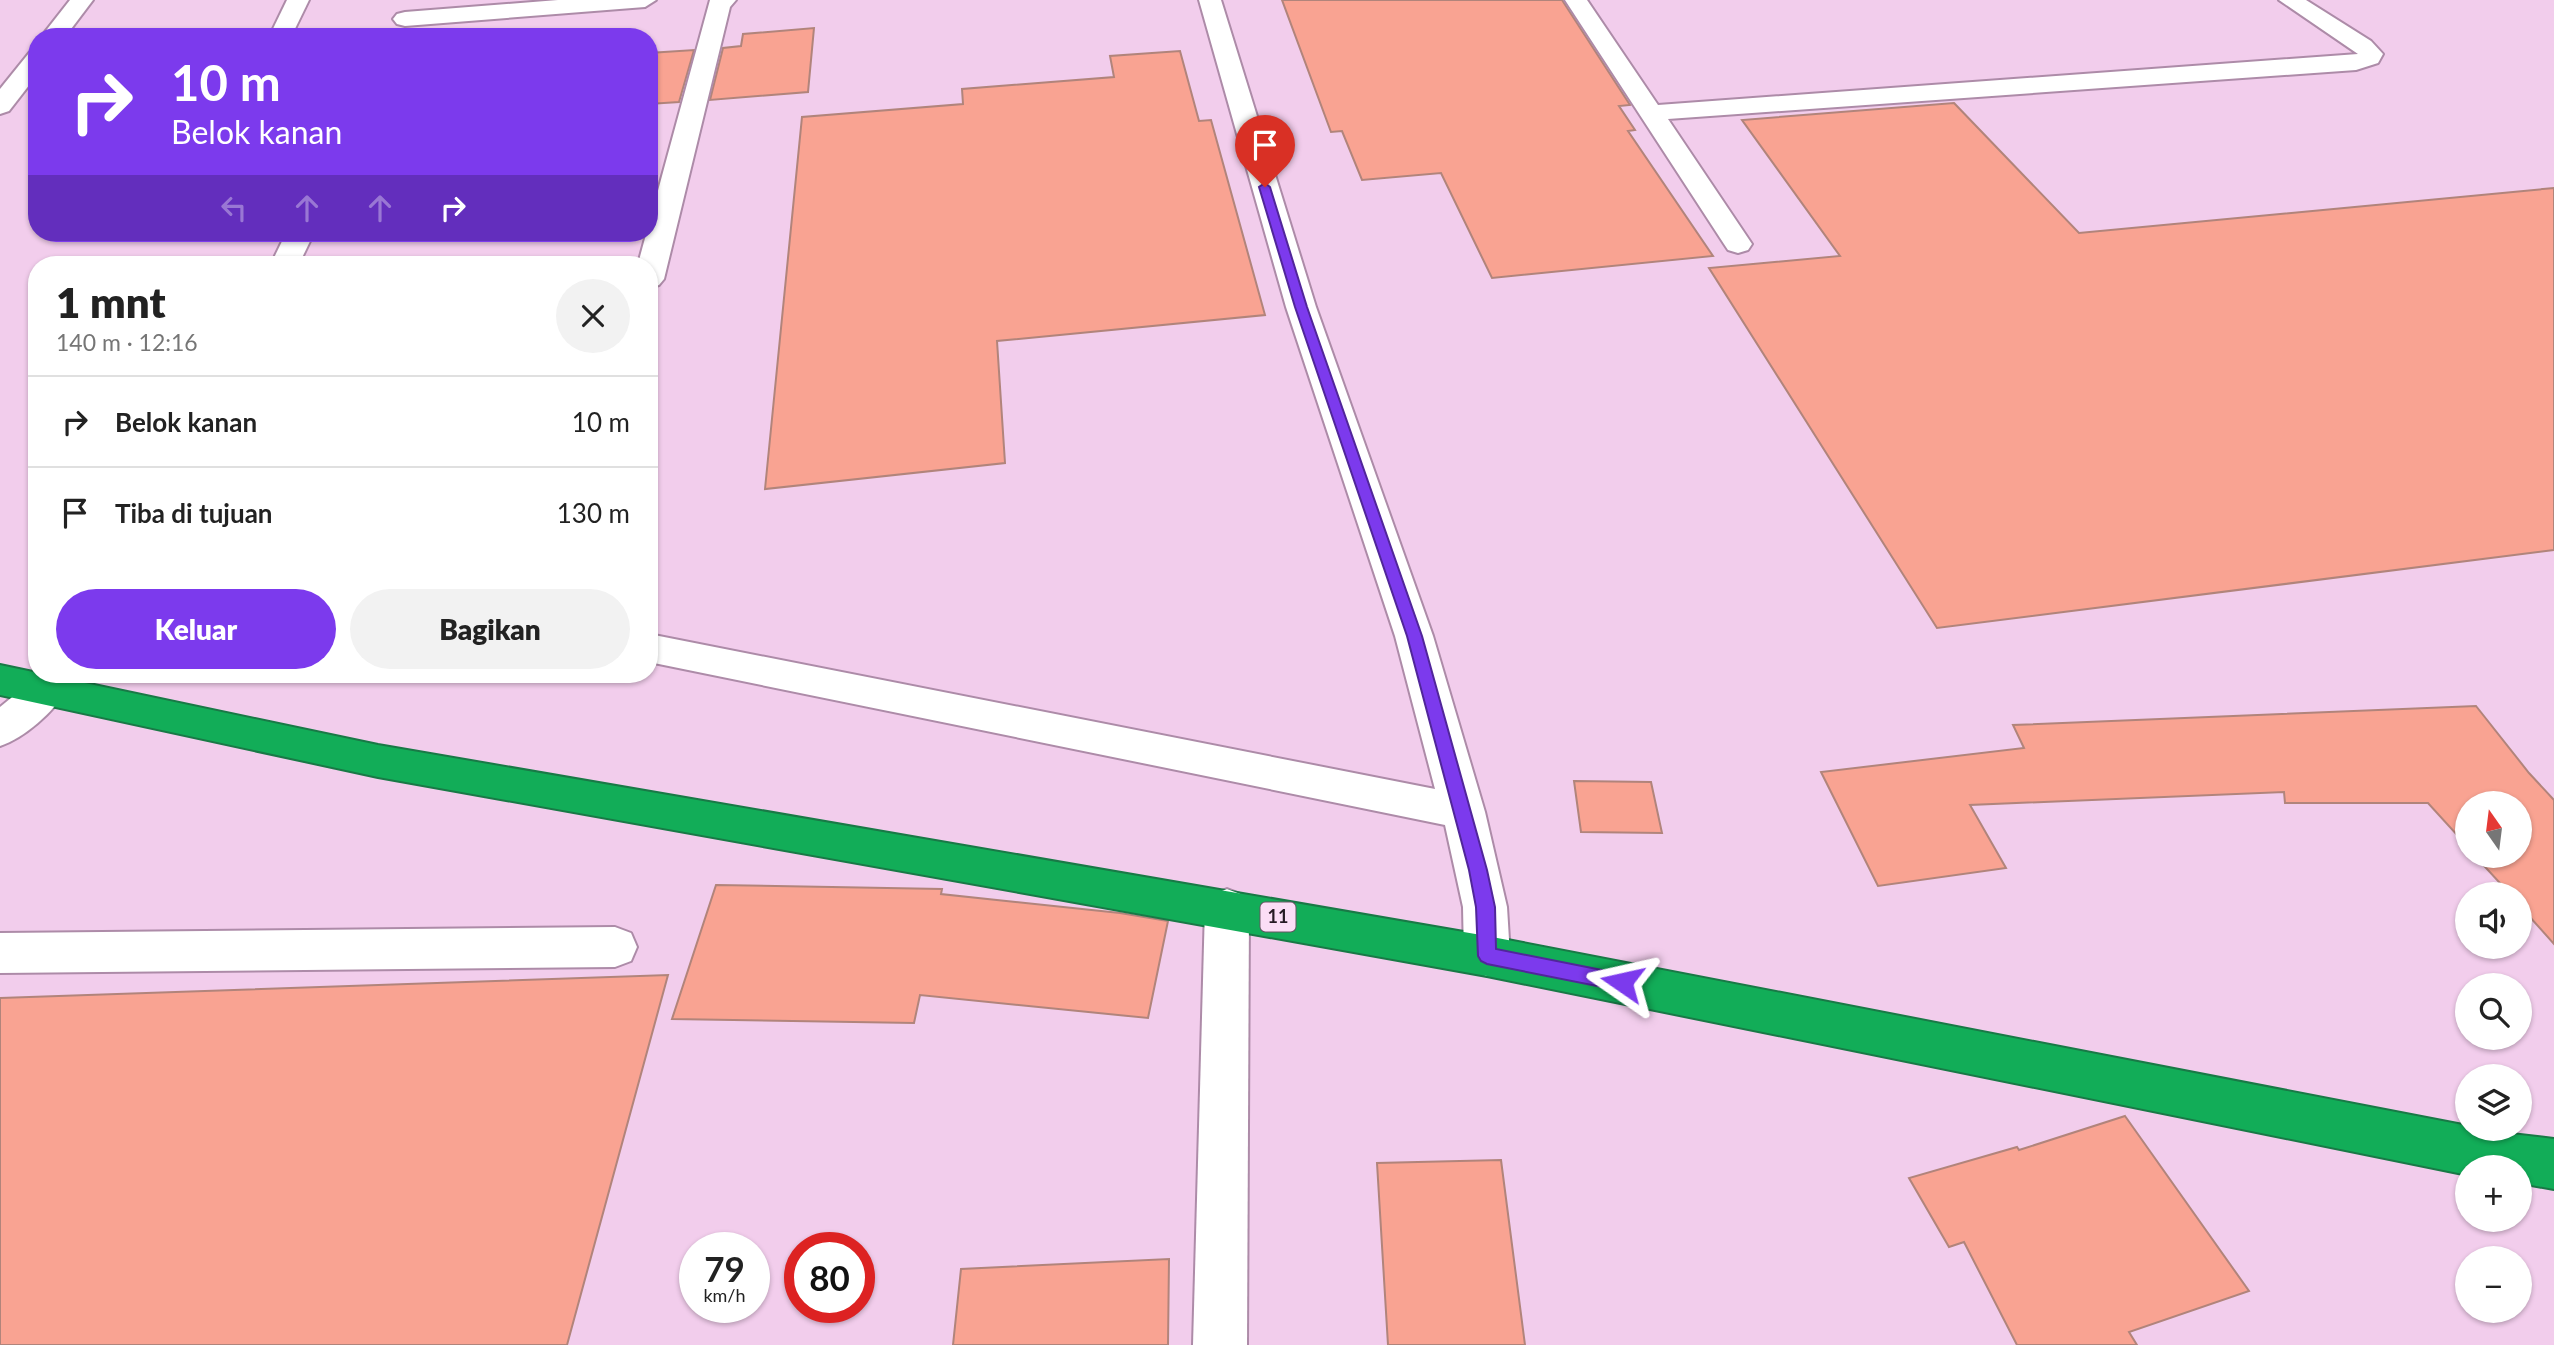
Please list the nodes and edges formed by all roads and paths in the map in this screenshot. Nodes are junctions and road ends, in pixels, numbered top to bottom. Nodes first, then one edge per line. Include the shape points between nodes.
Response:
1 (82, 0) edge
2 (298, 0) edge
3 (645, 0) edge
4 (725, 0) edge
5 (1210, 0) edge
6 (1576, 0) edge
7 (2290, 0) edge
8 (405, 19) edge
9 (60, 28) edge
10 (284, 28) edge
11 (28, 70) edge
12 (0, 106) edge
13 (1651, 113) junction
14 (1738, 244) dead end
15 (655, 256) edge
16 (658, 650) edge
17 (0, 680) edge
18 (47, 690) junction
19 (0, 730) edge
20 (1464, 812) junction
21 (1227, 908) junction
22 (615, 947) dead end
23 (0, 953) edge
24 (1487, 956) junction
25 (2554, 1164) edge
26 (1220, 1345) edge

1 - 9 street
2 - 10 street
3 - 8 street
4 - 15 street via 719,3
5 - 20 street via 1301,307 1414,636
6 - 13 street
7 - 13 street via 2363,46 2370,58 2342,64
11 - 12 street
13 - 14 street
16 - 20 street
17 - 18 highway, 11
18 - 19 street
18 - 21 highway, 11 via 378,761
20 - 24 street via 1485,907
21 - 24 highway, 11
21 - 26 street
22 - 23 street
24 - 25 highway, 11 via 2468,1151

